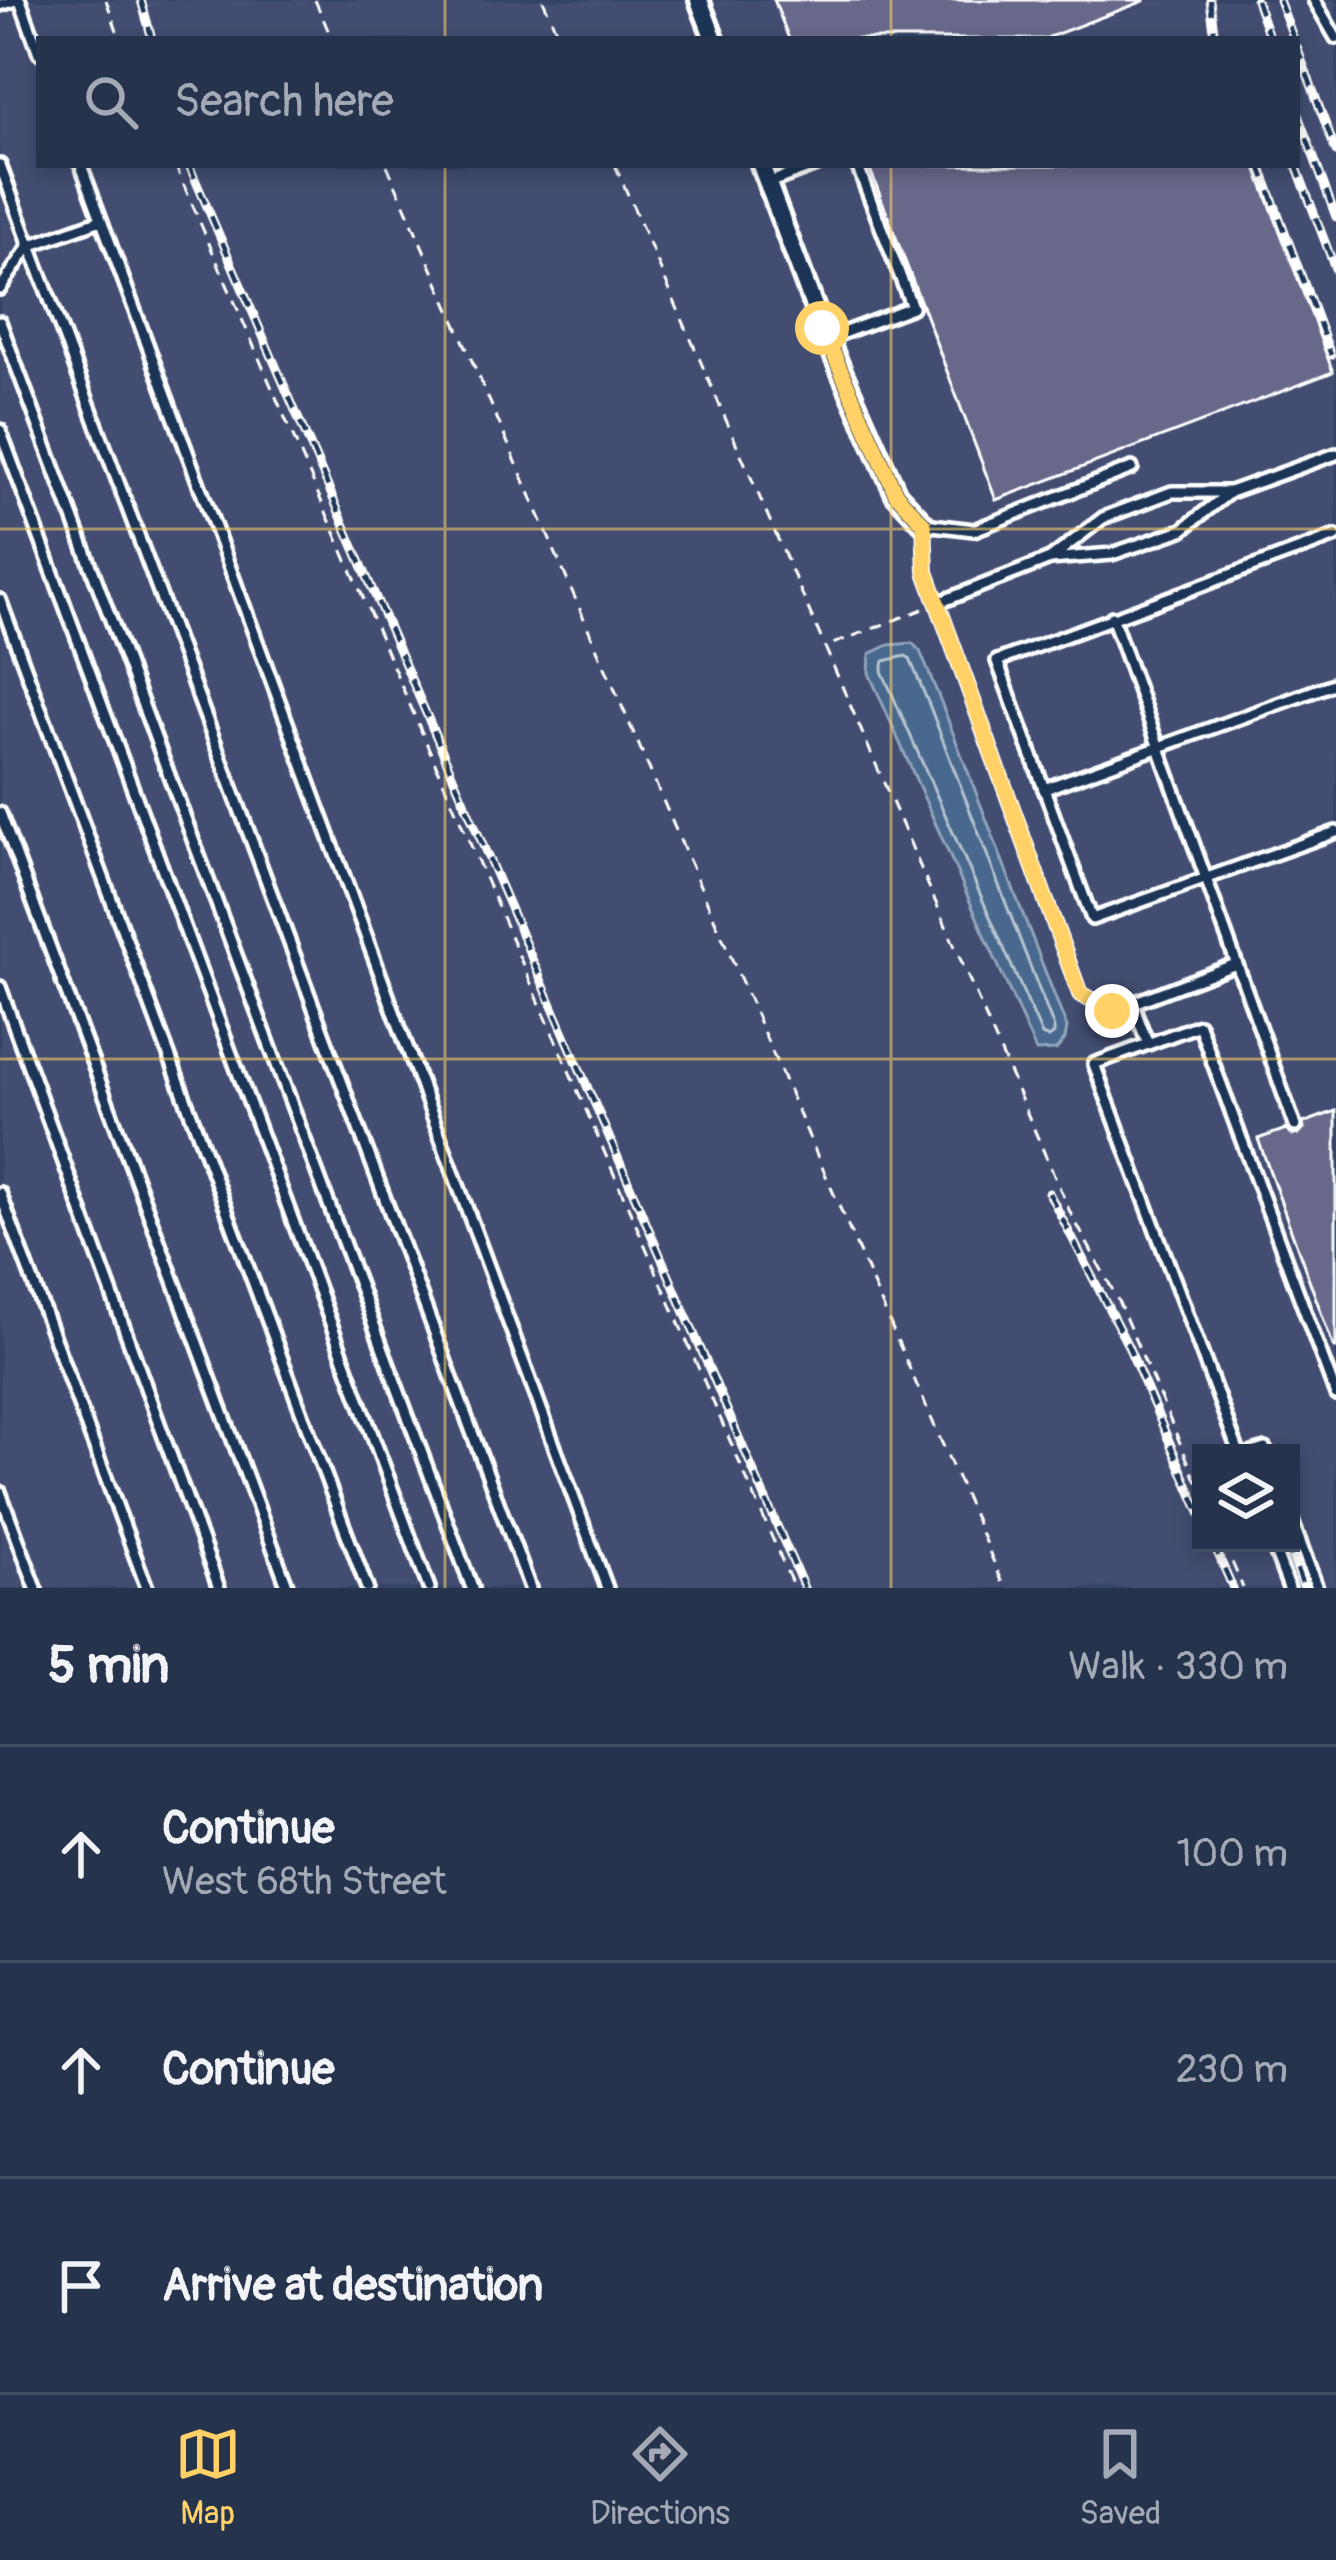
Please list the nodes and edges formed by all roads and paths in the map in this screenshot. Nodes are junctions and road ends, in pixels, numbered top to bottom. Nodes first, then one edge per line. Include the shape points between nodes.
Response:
1 (18, 0) edge
2 (106, 0) edge
3 (316, 0) edge
4 (543, 0) edge
5 (699, 0) edge
6 (1315, 0) edge
7 (0, 5) edge
8 (119, 36) edge
9 (331, 36) edge
10 (559, 36) edge
11 (713, 36) edge
12 (1336, 38) edge
13 (36, 45) edge
14 (0, 165) edge
15 (82, 168) edge
16 (176, 168) edge
17 (388, 168) edge
18 (616, 168) edge
19 (799, 168) edge
20 (858, 168) edge
21 (765, 174) edge
22 (101, 220) junction
23 (29, 247) junction
24 (0, 289) edge
25 (0, 322) edge
26 (827, 339) junction
27 (5, 352) edge
28 (0, 430) edge
29 (1336, 454) edge
30 (1132, 468) dead end
31 (1230, 492) junction
32 (924, 524) junction
33 (1336, 536) edge
34 (1050, 559) junction
35 (0, 600) edge
36 (938, 603) junction
37 (1112, 617) junction
38 (825, 647) junction
39 (1336, 683) edge
40 (1160, 747) junction
41 (1044, 789) junction
42 (0, 814) edge
43 (1336, 832) edge
44 (1206, 878) junction
45 (1236, 964) junction
46 (0, 987) edge
47 (1132, 1004) junction
48 (1148, 1044) junction
49 (1294, 1126) dead end
50 (0, 1193) edge
51 (1336, 1395) edge
52 (1236, 1444) edge
53 (1192, 1471) edge
54 (0, 1492) edge
55 (1300, 1543) edge
56 (1228, 1552) edge
57 (1275, 1552) edge
58 (36, 1588) edge
59 (147, 1588) edge
60 (219, 1588) edge
61 (288, 1588) edge
62 (367, 1588) edge
63 (429, 1588) edge
64 (472, 1588) edge
65 (530, 1588) edge
66 (607, 1588) edge
67 (794, 1588) edge
68 (1006, 1588) edge
69 (1243, 1588) edge
70 (1288, 1588) edge
71 (1317, 1588) edge

1 - 7 lane
1 - 13 lane
2 - 8 path
3 - 9 path
4 - 10 path
5 - 11 street
6 - 12 lane
14 - 23 lane
15 - 22 lane
16 - 67 path
17 - 68 path
18 - 38 path
19 - 21 lane
20 - 26 lane via 912,307
21 - 26 street
22 - 23 lane
22 - 66 lane
23 - 24 lane
23 - 65 lane
25 - 27 lane
26 - 32 street via 896,494
27 - 64 lane
28 - 63 lane
29 - 31 lane
30 - 32 lane via 974,530
31 - 34 lane via 1182,530 1112,554
31 - 34 lane via 1172,492 1103,518
32 - 36 lane via 926,572
33 - 37 lane
34 - 36 lane
35 - 62 lane
36 - 38 path
36 - 47 lane via 1080,994 1112,1011
37 - 40 lane
37 - 41 lane via 997,661
38 - 53 path via 1070,1212
39 - 40 lane
40 - 41 lane
40 - 44 lane
41 - 44 lane via 1092,920
42 - 61 lane
43 - 44 lane
44 - 45 lane
45 - 47 lane
45 - 49 lane
46 - 60 lane
47 - 48 lane
48 - 51 lane via 1199,1025
48 - 52 lane via 1094,1064
50 - 59 lane
54 - 58 lane
55 - 71 lane
56 - 69 path
57 - 70 lane

